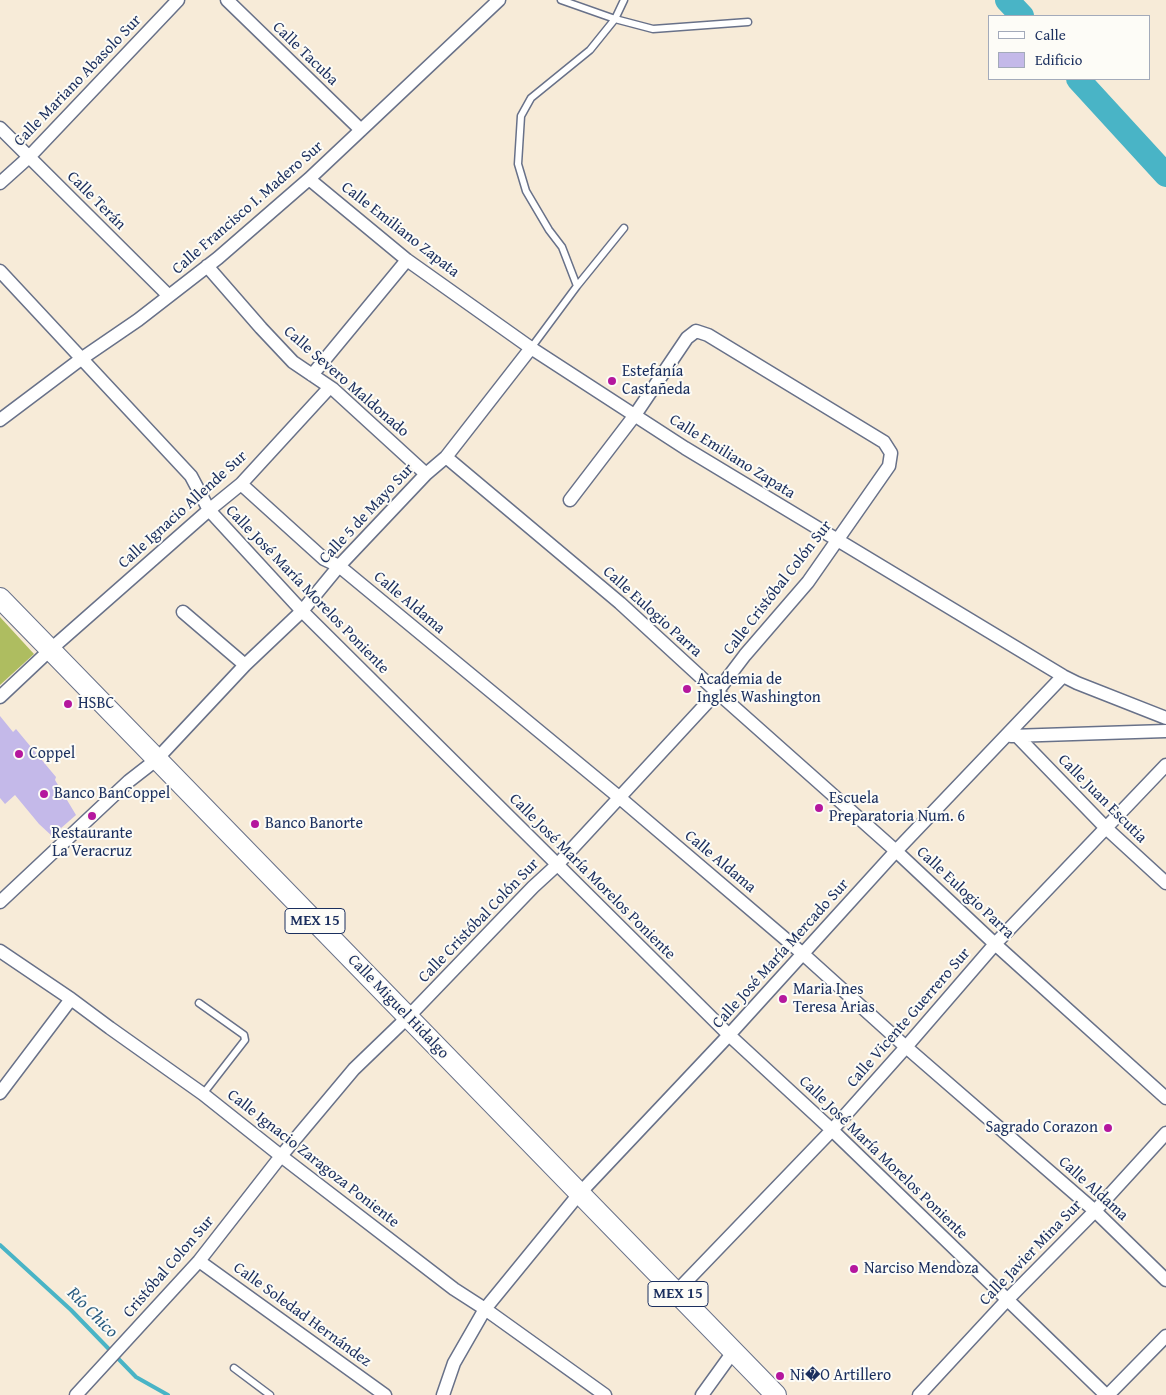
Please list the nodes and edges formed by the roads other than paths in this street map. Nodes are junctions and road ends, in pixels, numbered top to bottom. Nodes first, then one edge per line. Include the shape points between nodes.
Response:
1 (178, 0) edge
2 (227, 0) edge
3 (499, 0) edge
4 (561, 0) edge
5 (624, 0) edge
6 (615, 20) junction
7 (748, 22) dead end
8 (0, 128) edge
9 (361, 130) junction
10 (29, 157) junction
11 (309, 179) junction
12 (0, 183) edge
13 (624, 228) dead end
14 (407, 260) junction
15 (207, 266) junction
16 (0, 271) edge
17 (577, 286) junction
18 (169, 296) junction
19 (532, 348) junction
20 (81, 359) junction
21 (312, 376) junction
22 (330, 387) junction
23 (634, 415) junction
24 (0, 420) edge
25 (446, 457) junction
26 (426, 474) junction
27 (241, 484) junction
28 (570, 500) dead end
29 (208, 510) junction
30 (838, 540) junction
31 (340, 566) junction
32 (0, 598) edge
33 (302, 611) junction
34 (183, 612) dead end
35 (50, 649) junction
36 (245, 665) junction
37 (1063, 676) junction
38 (717, 692) junction
39 (0, 696) edge
40 (1166, 718) edge
41 (1166, 731) edge
42 (1011, 736) junction
43 (156, 760) junction
44 (1166, 764) edge
45 (620, 798) junction
46 (1106, 828) junction
47 (896, 851) junction
48 (556, 865) junction
49 (1166, 883) edge
50 (0, 902) edge
51 (995, 944) junction
52 (0, 950) edge
53 (804, 954) junction
54 (71, 999) junction
55 (199, 1003) dead end
56 (408, 1017) junction
57 (729, 1035) junction
58 (906, 1047) junction
59 (0, 1093) edge
60 (203, 1094) junction
61 (1166, 1098) edge
62 (832, 1130) junction
63 (1166, 1133) edge
64 (282, 1156) junction
65 (579, 1194) junction
66 (1095, 1211) junction
67 (199, 1261) junction
68 (1166, 1280) edge
69 (676, 1292) junction
70 (1007, 1300) junction
71 (485, 1309) junction
72 (1166, 1336) edge
73 (733, 1352) junction
74 (234, 1368) dead end
75 (76, 1395) edge
76 (270, 1395) edge
77 (385, 1395) edge
78 (443, 1395) edge
79 (605, 1395) edge
80 (702, 1395) edge
81 (776, 1395) edge
82 (919, 1395) edge
83 (1107, 1395) edge

1 - 10 street, Calle Mariano Abasolo Sur
2 - 9 street, Calle Tacuba
3 - 9 street, Calle Francisco I. Madero Sur
4 - 6 lane
5 - 6 lane
6 - 7 lane via 653,29
6 - 17 lane via 590,50 531,98 520,116 518,164 526,191 562,247
8 - 10 street, Calle Terán
9 - 11 street, Calle Francisco I. Madero Sur
10 - 12 street, Calle Mariano Abasolo Sur
10 - 18 street, Calle Terán
11 - 14 street, Calle Emiliano Zapata
11 - 15 street, Calle Francisco I. Madero Sur
13 - 17 lane
14 - 19 street, Calle Emiliano Zapata
14 - 21 street
15 - 18 street, Calle Francisco I. Madero Sur
15 - 21 street, Calle Severo Maldonado via 293,362
16 - 20 street, Calle José María Morelos Poniente
17 - 19 lane
18 - 20 street, Calle Francisco I. Madero Sur
19 - 23 street, Calle Emiliano Zapata
19 - 25 street, Calle 5 de Mayo Sur
20 - 24 street, Calle Francisco I. Madero Sur
20 - 29 street, Calle José María Morelos Poniente via 191,476
21 - 22 street, Calle Severo Maldonado
22 - 26 street, Calle Severo Maldonado
22 - 27 street, Calle Ignacio Allende Sur
23 - 28 street
23 - 30 street, Calle Emiliano Zapata
23 - 30 street, Calle Cristóbal Colón Sur via 687,338 696,332 708,335 884,442 891,453 889,466
25 - 26 street, Calle 5 de Mayo Sur
25 - 38 street, Calle Eulogio Parra via 620,604
26 - 31 street, Calle 5 de Mayo Sur
27 - 29 street, Calle Ignacio Allende Sur
27 - 31 street, Calle Aldama via 324,559
29 - 33 street, Calle José María Morelos Poniente
29 - 35 street, Calle Ignacio Allende Sur
30 - 37 street, Calle Emiliano Zapata
30 - 38 street, Calle Cristóbal Colón Sur via 808,582
31 - 33 street, Calle 5 de Mayo Sur
31 - 45 street, Calle Aldama
32 - 35 main road, Calle Miguel Hidalgo / MEX 15
33 - 36 street, Calle 5 de Mayo Sur
33 - 48 street, Calle José María Morelos Poniente
34 - 36 street
35 - 39 street, Calle Ignacio Allende Sur
35 - 43 main road, Calle Miguel Hidalgo / MEX 15
36 - 43 street, Calle 5 de Mayo Sur
37 - 40 street, Calle Emiliano Zapata
37 - 42 street, Calle José María Mercado Sur
38 - 45 street, Calle Cristóbal Colón Sur
38 - 47 street, Calle Eulogio Parra
41 - 42 street
42 - 46 street, Calle Juan Escutia
42 - 47 street, Calle José María Mercado Sur
43 - 50 street, Calle 5 de Mayo Sur via 129,781
43 - 56 main road, Calle Miguel Hidalgo / MEX 15
44 - 46 street, Calle Vicente Guerrero Sur
45 - 48 street, Calle Cristóbal Colón Sur
45 - 53 street, Calle Aldama
46 - 49 street, Calle Juan Escutia
46 - 51 street, Calle Vicente Guerrero Sur
47 - 51 street, Calle Eulogio Parra
47 - 53 street, Calle José María Mercado Sur
48 - 56 street, Calle Cristóbal Colón Sur
48 - 57 street, Calle José María Morelos Poniente
51 - 58 street, Calle Vicente Guerrero Sur
51 - 61 street, Calle Eulogio Parra
52 - 54 street, Calle Ignacio Zaragoza Poniente
53 - 57 street, Calle José María Mercado Sur
53 - 58 street, Calle Aldama
54 - 59 street
54 - 60 street, Calle Ignacio Zaragoza Poniente
55 - 60 lane via 244,1035 245,1040
56 - 64 street, Calle Cristóbal Colón Sur via 354,1069
56 - 65 main road, Calle Miguel Hidalgo / MEX 15
57 - 62 street, Calle José María Morelos Poniente
57 - 65 street, Calle José María Mercado Sur
58 - 62 street, Calle Vicente Guerrero Sur
58 - 66 street, Calle Aldama
60 - 64 street, Calle Ignacio Zaragoza Poniente
62 - 69 street, Calle Vicente Guerrero Sur
62 - 70 street, Calle José María Morelos Poniente
63 - 66 street, Calle Javier Mina Sur
64 - 67 street, Cristóbal Colon Sur
64 - 71 street, Calle Ignacio Zaragoza Poniente via 454,1289
65 - 69 main road, Calle Miguel Hidalgo / MEX 15
65 - 71 street, Calle José María Mercado Sur
66 - 68 street, Calle Aldama
66 - 70 street, Calle Javier Mina Sur
67 - 75 street, Cristóbal Colon Sur
67 - 77 street, Calle Soledad Hernández
69 - 73 main road, Calle Miguel Hidalgo / MEX 15
70 - 82 street, Calle Javier Mina Sur
70 - 83 street, Calle José María Morelos Poniente
71 - 78 street, Calle José María Mercado Sur via 454,1363
71 - 79 street, Calle Ignacio Zaragoza Poniente
72 - 83 street
73 - 80 street
73 - 81 main road, Calle Miguel Hidalgo / MEX 15
74 - 76 lane

